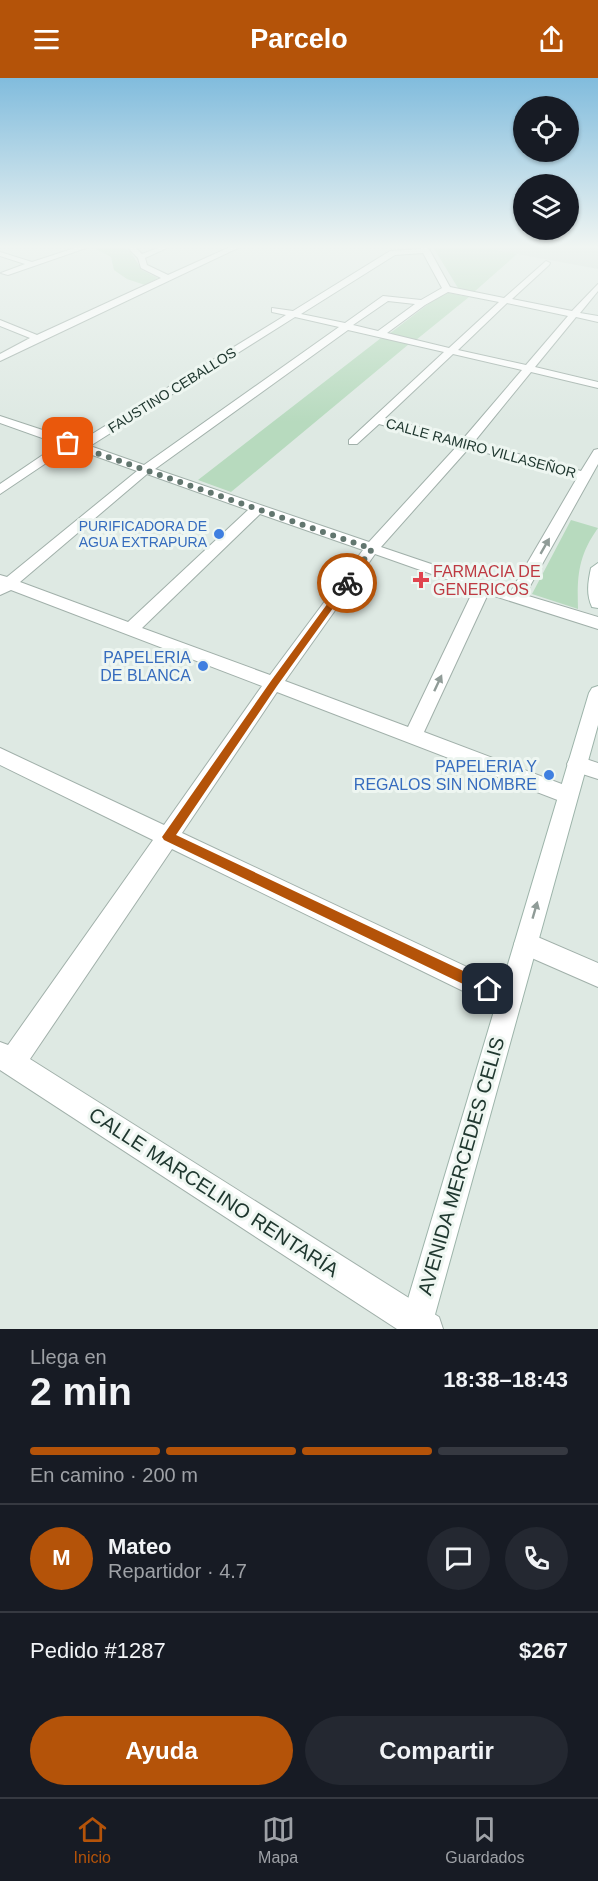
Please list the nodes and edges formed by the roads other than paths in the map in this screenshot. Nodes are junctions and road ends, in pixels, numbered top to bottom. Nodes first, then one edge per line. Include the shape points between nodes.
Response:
1 (105, 305) edge
2 (311, 305) edge
3 (376, 305) edge
4 (419, 305) edge
5 (500, 305) edge
6 (528, 305) edge
7 (581, 305) edge
8 (275, 310) dead end
9 (574, 314) junction
10 (296, 315) junction
11 (598, 319) edge
12 (0, 323) edge
13 (345, 326) junction
14 (380, 334) junction
15 (37, 338) junction
16 (452, 351) junction
17 (0, 358) edge
18 (528, 369) junction
19 (598, 385) edge
20 (0, 419) edge
21 (378, 420) junction
22 (353, 442) dead end
23 (74, 445) junction
24 (465, 445) junction
25 (598, 453) edge
26 (145, 470) junction
27 (585, 476) junction
28 (0, 490) edge
29 (257, 509) junction
30 (372, 549) junction
31 (598, 568) edge
32 (3, 585) edge
33 (483, 587) junction
34 (516, 596) junction
35 (598, 603) edge
36 (598, 623) edge
37 (131, 629) junction
38 (274, 683) junction
39 (598, 693) edge
40 (413, 736) junction
41 (0, 756) edge
42 (587, 767) edge
43 (568, 795) junction
44 (168, 837) junction
45 (526, 944) junction
46 (598, 975) edge
47 (509, 999) junction
48 (6, 1058) edge
49 (419, 1327) edge

1 - 15 street
2 - 10 street, FAUSTINO CEBALLOS
3 - 13 street
4 - 14 street
5 - 16 street
6 - 9 street
7 - 9 street
8 - 10 street
9 - 11 street
9 - 18 street
10 - 13 street
10 - 23 street, FAUSTINO CEBALLOS
12 - 15 street
13 - 14 street
13 - 26 street
14 - 16 street
15 - 17 street
16 - 18 street
16 - 21 street
18 - 19 street
18 - 24 street
20 - 23 street
21 - 22 street
21 - 24 street, CALLE RAMIRO VILLASEÑOR
23 - 26 street
23 - 28 street, FAUSTINO CEBALLOS
24 - 27 street, CALLE RAMIRO VILLASEÑOR
24 - 30 street
25 - 27 street
26 - 29 street
26 - 32 street
34 -> 27 street
29 - 30 street
29 - 37 street
30 - 33 street
30 - 38 street
31 - 35 street
32 - 37 street
33 - 34 street
40 -> 33 street
34 - 36 street
37 - 38 street
38 - 40 street
38 - 44 street
39 - 42 street, AVENIDA MERCEDES CELIS
40 - 43 street
41 - 44 street
42 - 43 street, AVENIDA MERCEDES CELIS
45 -> 43 street, AVENIDA MERCEDES CELIS
44 - 47 street
44 - 48 street
45 - 46 street
45 - 47 street, AVENIDA MERCEDES CELIS
47 - 49 street, AVENIDA MERCEDES CELIS
48 - 49 street, CALLE MARCELINO RENTARÍA

